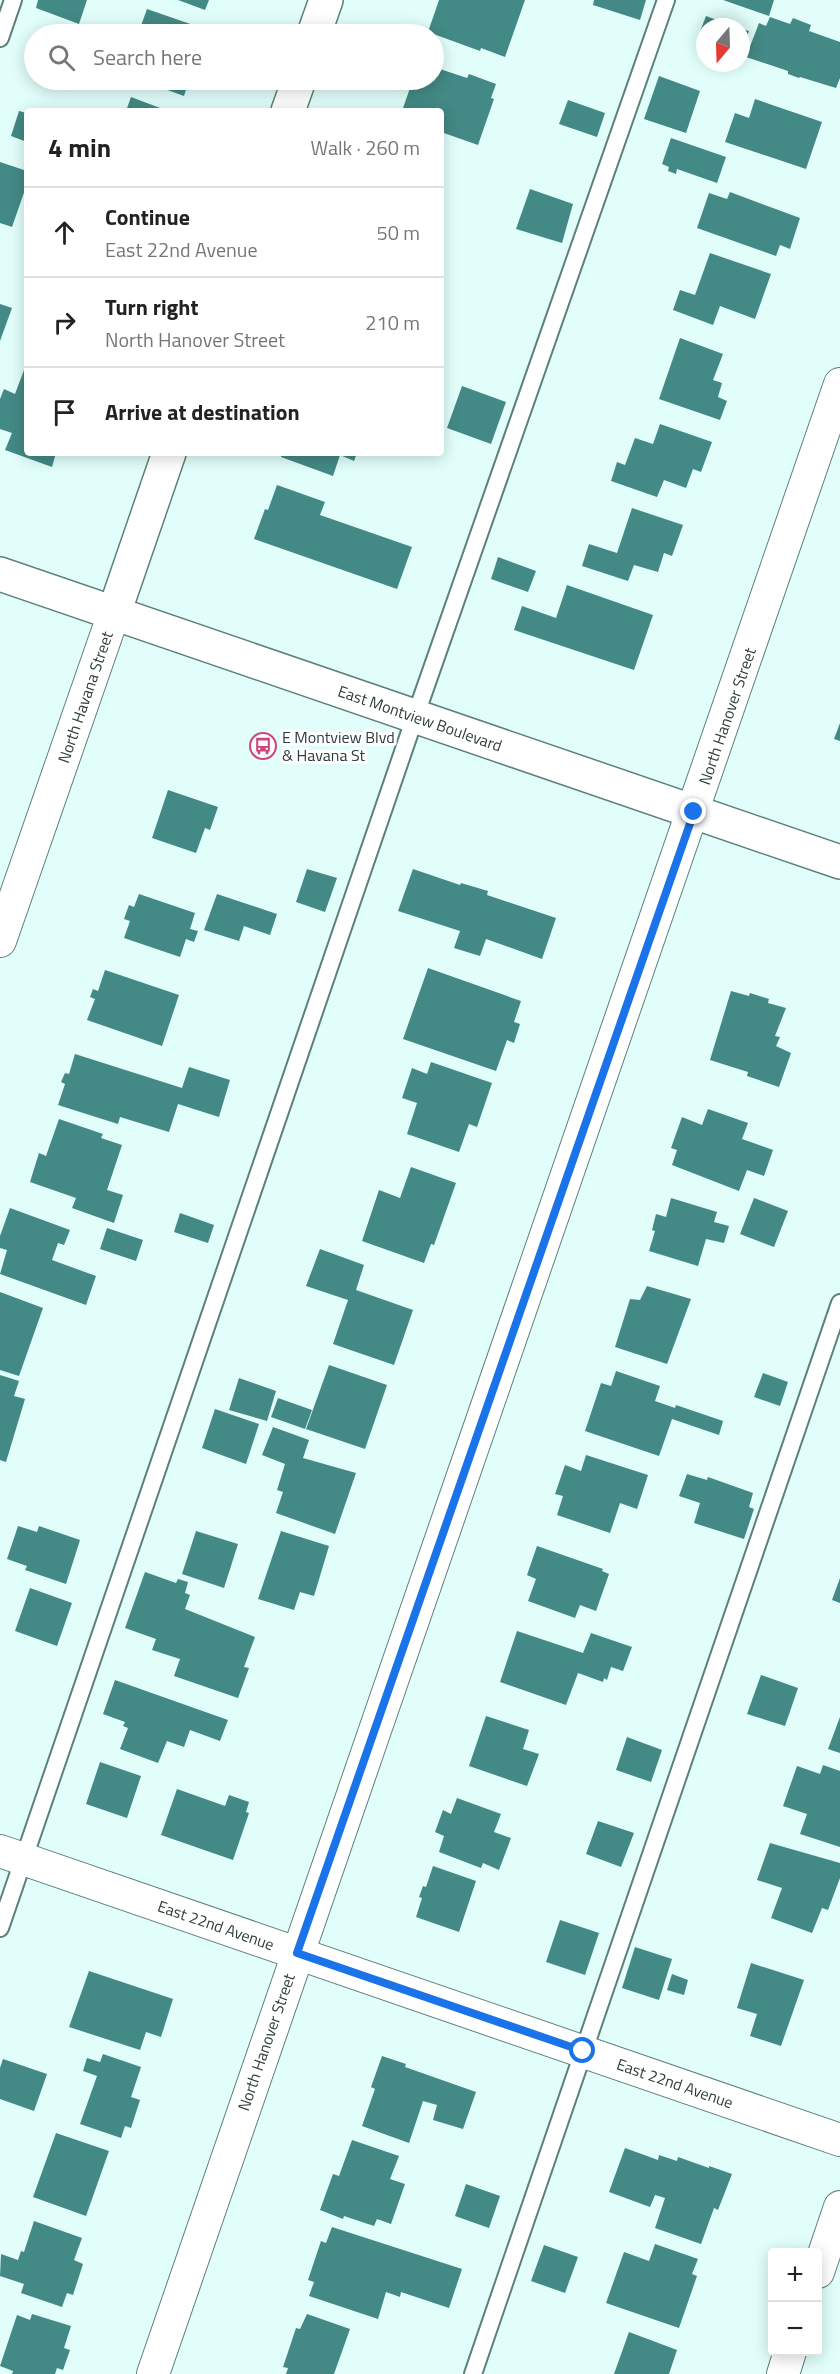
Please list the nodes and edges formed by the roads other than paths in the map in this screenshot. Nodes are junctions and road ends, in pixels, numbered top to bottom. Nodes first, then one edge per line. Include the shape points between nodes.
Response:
1 (13, 0) edge
2 (326, 0) edge
3 (666, 0) edge
4 (318, 24) edge
5 (0, 38) edge
6 (295, 90) edge
7 (289, 108) edge
8 (840, 384) edge
9 (168, 456) edge
10 (0, 574) edge
11 (114, 613) junction
12 (415, 717) junction
13 (694, 812) junction
14 (840, 862) edge
15 (0, 941) edge
16 (840, 1303) edge
17 (12, 1855) edge
18 (0, 1928) edge
19 (297, 1953) junction
20 (583, 2051) junction
21 (840, 2140) edge
22 (840, 2207) edge
23 (822, 2260) edge
24 (789, 2356) edge
25 (153, 2374) edge
26 (473, 2374) edge
27 (783, 2374) edge

1 - 5 lane
2 - 4 main road
3 - 12 lane
6 - 7 main road
8 - 13 street, North Hanover Street
9 - 11 main road, North Havana Street
10 - 11 main road, East Montview Boulevard
11 - 12 main road, East Montview Boulevard
11 - 15 street, North Havana Street
12 - 13 main road, East Montview Boulevard
12 - 17 lane
13 - 14 main road, East Montview Boulevard
13 - 19 street, North Hanover Street
16 - 20 lane
17 - 18 lane
17 - 19 street, East 22nd Avenue
19 - 20 street, East 22nd Avenue
19 - 25 street, North Hanover Street
20 - 21 street, East 22nd Avenue
20 - 26 lane
22 - 23 street
24 - 27 street

